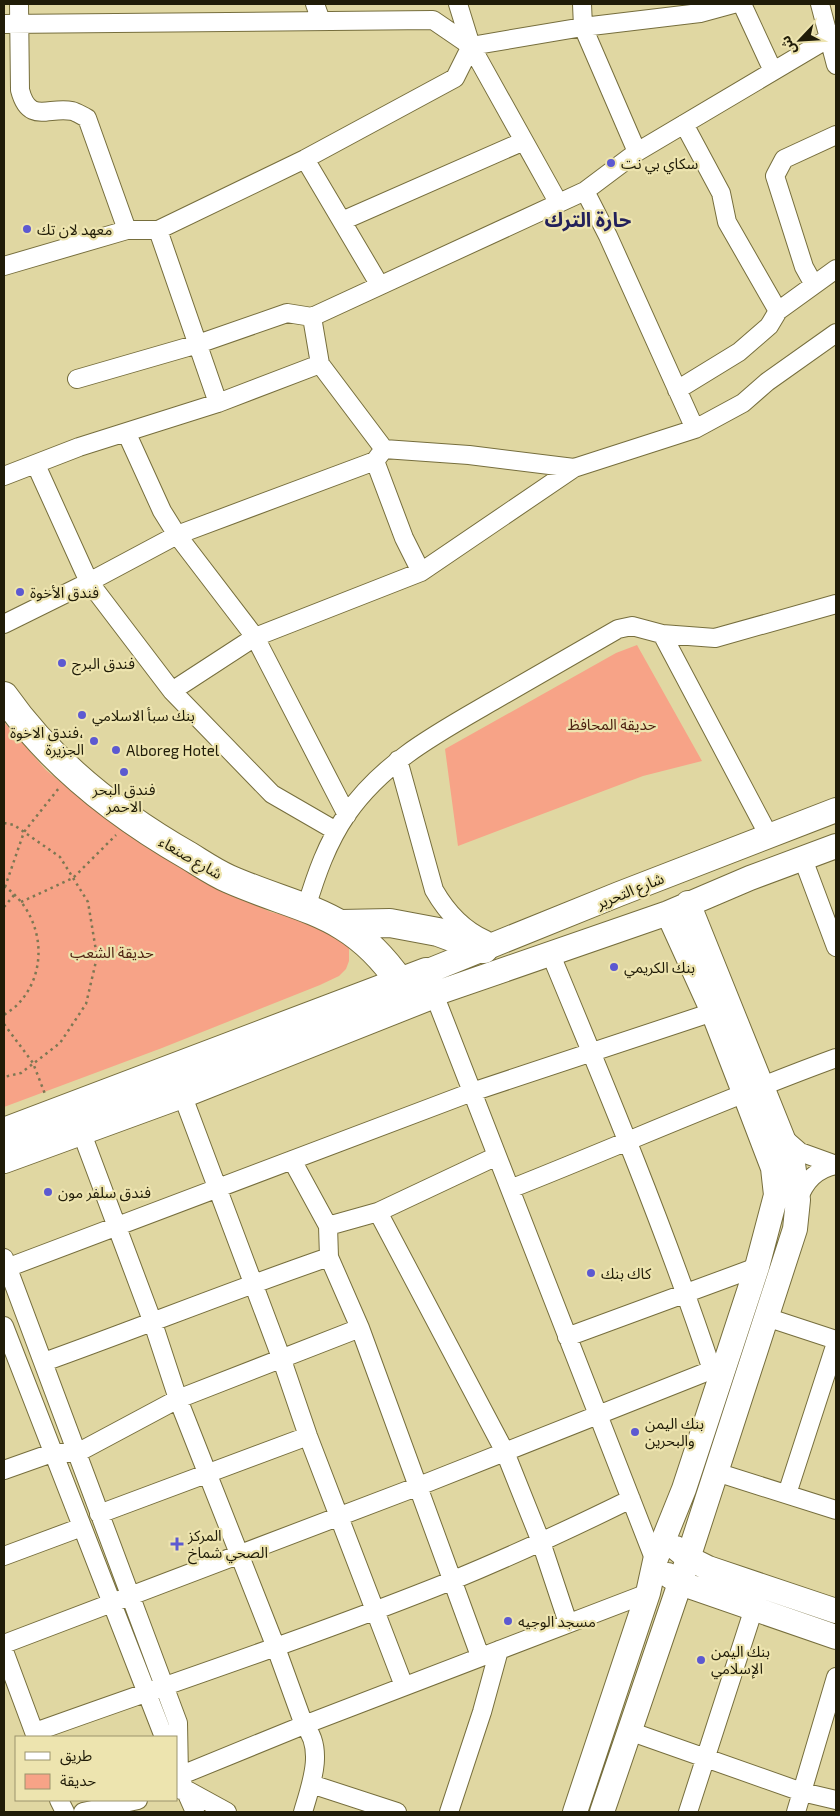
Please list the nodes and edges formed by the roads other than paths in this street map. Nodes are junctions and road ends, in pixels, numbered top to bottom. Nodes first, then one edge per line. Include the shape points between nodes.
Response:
1 (20, 4) edge
2 (315, 4) edge
3 (458, 4) edge
4 (582, 4) edge
5 (733, 4) edge
6 (742, 4) edge
7 (820, 4) edge
8 (699, 8) edge
9 (321, 21) junction
10 (11, 23) edge
11 (583, 27) junction
12 (832, 36) edge
13 (471, 46) junction
14 (836, 65) edge
15 (773, 71) junction
16 (684, 124) junction
17 (836, 135) edge
18 (524, 141) junction
19 (637, 152) junction
20 (305, 159) junction
21 (584, 191) junction
22 (558, 202) junction
23 (342, 221) junction
24 (127, 230) junction
25 (158, 230) junction
26 (4, 266) edge
27 (836, 268) edge
28 (379, 284) junction
29 (814, 285) junction
30 (778, 311) junction
31 (312, 317) junction
32 (836, 333) edge
33 (198, 344) junction
34 (320, 364) junction
35 (77, 379) dead end
36 (677, 390) junction
37 (218, 403) junction
38 (696, 429) junction
39 (127, 434) junction
40 (380, 454) junction
41 (36, 465) junction
42 (574, 468) junction
43 (4, 476) edge
44 (177, 535) junction
45 (421, 572) junction
46 (89, 582) junction
47 (836, 604) edge
48 (4, 624) edge
49 (662, 634) junction
50 (255, 637) junction
51 (172, 691) junction
52 (4, 696) edge
53 (398, 760) junction
54 (836, 810) edge
55 (347, 815) junction
56 (336, 831) junction
57 (774, 834) junction
58 (836, 846) edge
59 (738, 848) junction
60 (797, 860) junction
61 (750, 878) junction
62 (306, 908) junction
63 (678, 908) junction
64 (341, 924) junction
65 (490, 947) junction
66 (836, 947) edge
67 (552, 955) junction
68 (400, 982) junction
69 (430, 983) junction
70 (713, 1012) junction
71 (592, 1052) junction
72 (836, 1058) edge
73 (754, 1088) junction
74 (472, 1092) junction
75 (182, 1094) junction
76 (81, 1131) junction
77 (4, 1132) edge
78 (783, 1137) junction
79 (630, 1142) junction
80 (497, 1156) junction
81 (4, 1159) edge
82 (292, 1160) junction
83 (836, 1165) edge
84 (218, 1189) junction
85 (510, 1189) junction
86 (798, 1200) junction
87 (378, 1212) junction
88 (328, 1226) junction
89 (117, 1227) junction
90 (329, 1257) junction
91 (5, 1265) edge
92 (757, 1267) junction
93 (252, 1283) junction
94 (686, 1292) junction
95 (766, 1317) junction
96 (153, 1323) junction
97 (4, 1326) edge
98 (360, 1328) junction
99 (567, 1337) junction
100 (836, 1341) edge
101 (282, 1360) junction
102 (44, 1362) junction
103 (718, 1368) junction
104 (178, 1399) junction
105 (598, 1415) junction
106 (308, 1436) junction
107 (503, 1452) junction
108 (77, 1453) junction
109 (53, 1454) junction
110 (4, 1470) edge
111 (206, 1472) junction
112 (716, 1472) junction
113 (622, 1478) junction
114 (420, 1486) junction
115 (787, 1494) junction
116 (631, 1499) junction
117 (836, 1510) edge
118 (100, 1514) junction
119 (340, 1516) junction
120 (82, 1527) junction
121 (664, 1537) junction
122 (541, 1542) junction
123 (240, 1555) junction
124 (4, 1556) edge
125 (688, 1558) junction
126 (655, 1561) junction
127 (452, 1580) junction
128 (680, 1583) junction
129 (648, 1593) junction
130 (130, 1596) junction
131 (112, 1604) junction
132 (754, 1608) junction
133 (376, 1610) junction
134 (836, 1611) edge
135 (568, 1623) junction
136 (836, 1636) edge
137 (4, 1644) edge
138 (275, 1646) junction
139 (499, 1650) junction
140 (4, 1651) edge
141 (480, 1656) junction
142 (836, 1677) edge
143 (165, 1686) junction
144 (404, 1686) junction
145 (147, 1693) junction
146 (304, 1724) junction
147 (630, 1731) junction
148 (35, 1735) edge
149 (164, 1736) edge
150 (705, 1758) junction
151 (179, 1781) edge
152 (312, 1784) junction
153 (802, 1792) junction
154 (836, 1800) edge
155 (133, 1801) edge
156 (83, 1812) edge
157 (195, 1812) edge
158 (226, 1812) edge
159 (303, 1812) edge
160 (397, 1812) edge
161 (449, 1812) edge
162 (575, 1812) edge
163 (602, 1812) edge
164 (688, 1812) edge
165 (796, 1812) edge

1 - 10 street
2 - 9 street
3 - 13 street
4 - 11 street
5 - 8 street
6 - 15 street
7 - 12 street
8 - 11 street
9 - 10 street
9 - 13 street via 433,20
10 - 24 street via 23,102 32,110 51,113 73,111 87,118
11 - 13 street
11 - 19 street
12 - 14 street
12 - 15 street
13 - 18 street
13 - 20 street via 455,78
15 - 16 street
16 - 19 street
16 - 30 street via 721,193 727,222
17 - 29 street via 784,159 775,176 804,267
18 - 22 street
18 - 23 street
19 - 21 street
20 - 23 street
20 - 25 street
21 - 22 street
21 - 36 street via 608,236
22 - 28 street
23 - 28 street
24 - 25 street
24 - 26 street
25 - 33 street
27 - 29 street
28 - 31 street
29 - 30 street
30 - 36 street via 769,326 738,352
31 - 33 street via 287,313
31 - 34 street
32 - 38 street via 742,403
33 - 35 street
33 - 37 street
34 - 37 street
34 - 40 street
36 - 38 street
37 - 39 street
38 - 42 street
39 - 41 street via 79,447
39 - 44 street via 162,511
40 - 42 street via 469,455
40 - 44 street
40 - 45 street via 404,538
41 - 43 street
41 - 46 street
42 - 45 street
44 - 46 street
44 - 50 street
45 - 50 street
46 - 48 street
46 - 51 street
47 - 49 street via 715,638
49 - 53 street via 632,626 618,629 428,739
49 - 57 street
50 - 51 street
50 - 55 street
51 - 56 street via 272,794
52 - 62 highway, شارع صنعاء via 20,719 101,798 158,839 228,878
53 - 55 street via 370,786
53 - 65 street via 434,890 458,922
54 - 57 main road, شارع التحرير
55 - 56 street
56 - 62 street via 318,868
57 - 59 main road, شارع التحرير
57 - 60 main road via 780,852
58 - 60 main road
59 - 61 main road via 752,860
59 - 65 main road, شارع التحرير
60 - 61 main road
60 - 66 street
61 - 63 main road
62 - 64 highway, شارع صنعاء
63 - 67 main road
63 - 70 main road
63 - 73 main road
64 - 65 highway via 390,924 438,932
64 - 68 highway, شارع صنعاء via 371,946
65 - 69 main road, شارع التحرير
67 - 69 main road
67 - 71 street
68 - 69 highway
68 - 77 highway
69 - 74 street
69 - 75 highway
70 - 71 street
70 - 73 main road
71 - 74 street
71 - 79 street
72 - 73 street
73 - 78 main road
73 - 79 street
73 - 92 main road via 776,1195
74 - 80 street
74 - 82 street
75 - 76 highway
75 - 84 street
76 - 81 highway
76 - 89 street
78 - 83 street via 800,1152
78 - 86 main road via 793,1164
79 - 85 street
79 - 94 street
80 - 85 street
80 - 87 street
82 - 84 street
82 - 88 street
83 - 86 street via 814,1174 802,1188
84 - 89 street
84 - 93 street
85 - 99 street
86 - 95 main road via 795,1229
87 - 88 street
87 - 107 street
88 - 90 street
89 - 91 street
89 - 96 street
90 - 93 street
90 - 98 street
91 - 102 street
92 - 94 street
92 - 103 main road
93 - 96 street
93 - 101 street
94 - 99 street
94 - 103 street
95 - 100 street
95 - 112 main road
96 - 102 street
96 - 104 street
97 - 109 street
98 - 101 street
98 - 114 street
99 - 105 street
100 - 115 street
101 - 104 street
101 - 106 street
102 - 108 street
103 - 105 street
103 - 121 main road via 684,1489
104 - 108 street
104 - 111 street
105 - 107 street
105 - 113 street
106 - 111 street
106 - 119 street
107 - 114 street
107 - 122 street
108 - 109 street
108 - 118 street
109 - 110 street
109 - 120 street
111 - 118 street
111 - 123 street
112 - 115 street
112 - 125 main road
113 - 116 street
113 - 121 street
114 - 119 street
114 - 127 street
115 - 117 street
116 - 122 street
116 - 126 street
118 - 130 street
119 - 123 street
119 - 133 street
120 - 124 street
120 - 131 street
121 - 125 main road
121 - 126 main road
122 - 127 street
122 - 135 street
123 - 130 street
123 - 138 street
125 - 128 main road
125 - 134 main road via 708,1568
126 - 128 main road
126 - 129 main road
127 - 133 street
127 - 141 street
128 - 132 main road
128 - 147 main road
129 - 135 street
129 - 162 main road
130 - 131 street
130 - 143 street
131 - 137 street
131 - 145 street
132 - 136 main road
132 - 150 street
133 - 138 street
133 - 144 street
135 - 139 street
138 - 143 street
138 - 146 street
139 - 141 street
139 - 161 street
140 - 148 street
141 - 144 street
142 - 153 street
143 - 145 street
143 - 151 street via 178,1723
144 - 146 street
145 - 148 street
145 - 149 street
146 - 151 street
146 - 152 street via 312,1733 315,1748
147 - 150 street
147 - 163 main road
150 - 153 street
150 - 164 street
151 - 157 street
151 - 158 street
152 - 159 street
152 - 160 street
153 - 154 street
153 - 165 street
155 - 156 street

